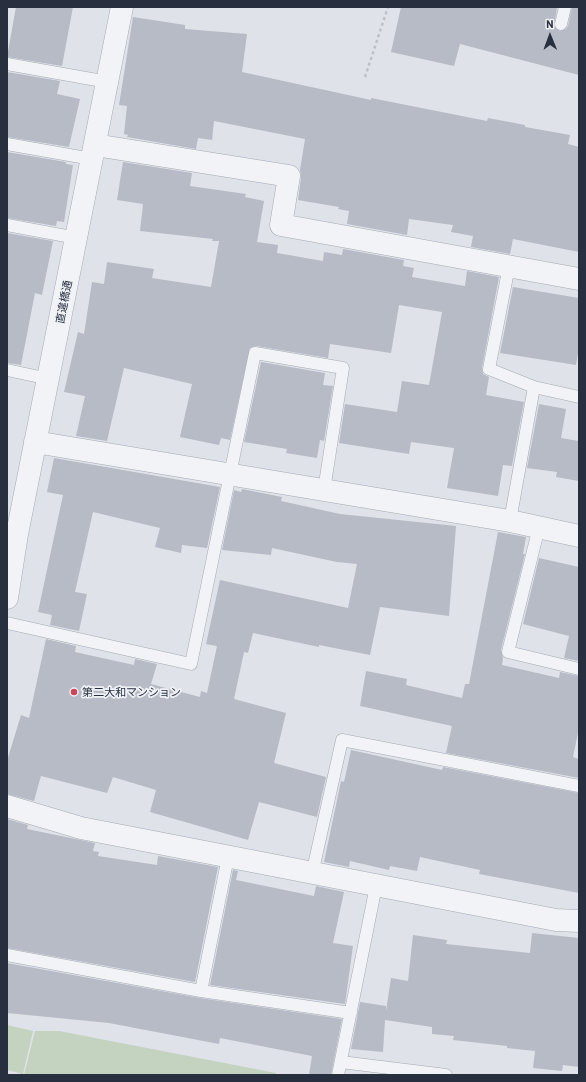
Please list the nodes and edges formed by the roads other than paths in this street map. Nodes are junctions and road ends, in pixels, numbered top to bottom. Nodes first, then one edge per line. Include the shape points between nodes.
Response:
1 (122, 7) edge
2 (565, 7) edge
3 (561, 24) dead end
4 (7, 64) edge
5 (108, 82) junction
6 (7, 144) edge
7 (94, 152) junction
8 (7, 225) edge
9 (77, 238) junction
10 (509, 266) junction
11 (579, 279) edge
12 (7, 370) edge
13 (49, 379) junction
14 (534, 387) junction
15 (579, 397) edge
16 (35, 442) junction
17 (231, 474) junction
18 (324, 490) junction
19 (510, 521) junction
20 (539, 527) junction
21 (12, 533) edge
22 (579, 536) edge
23 (7, 598) edge
24 (7, 623) edge
25 (579, 669) edge
26 (579, 786) edge
27 (7, 806) edge
28 (228, 857) junction
29 (312, 874) junction
30 (376, 886) junction
31 (579, 921) edge
32 (7, 955) edge
33 (201, 991) junction
34 (351, 1013) junction
35 (341, 1062) junction
36 (338, 1075) edge
37 (446, 1075) edge

1 - 5 street, 直違橋通
2 - 3 lane
4 - 5 lane
5 - 7 street, 直違橋通
6 - 7 lane
7 - 9 street, 直違橋通
7 - 10 street via 289,176 281,225
8 - 9 lane
9 - 13 street, 直違橋通
10 - 11 street
10 - 14 lane via 489,369
12 - 13 lane
13 - 16 street, 直違橋通
14 - 15 lane
14 - 19 lane
16 - 17 street
16 - 21 street, 直違橋通
17 - 18 street
17 - 18 lane via 255,353 269,355 343,368
17 - 24 lane via 191,664
18 - 19 street
19 - 20 street
20 - 22 street
20 - 25 lane via 508,652
21 - 23 street, 直違橋通
26 - 29 lane via 342,740
27 - 28 street via 81,828
28 - 29 street
28 - 33 lane
29 - 30 street
30 - 31 street via 556,920
30 - 34 lane
32 - 33 lane
33 - 34 lane
34 - 35 lane
35 - 36 lane
35 - 37 lane

